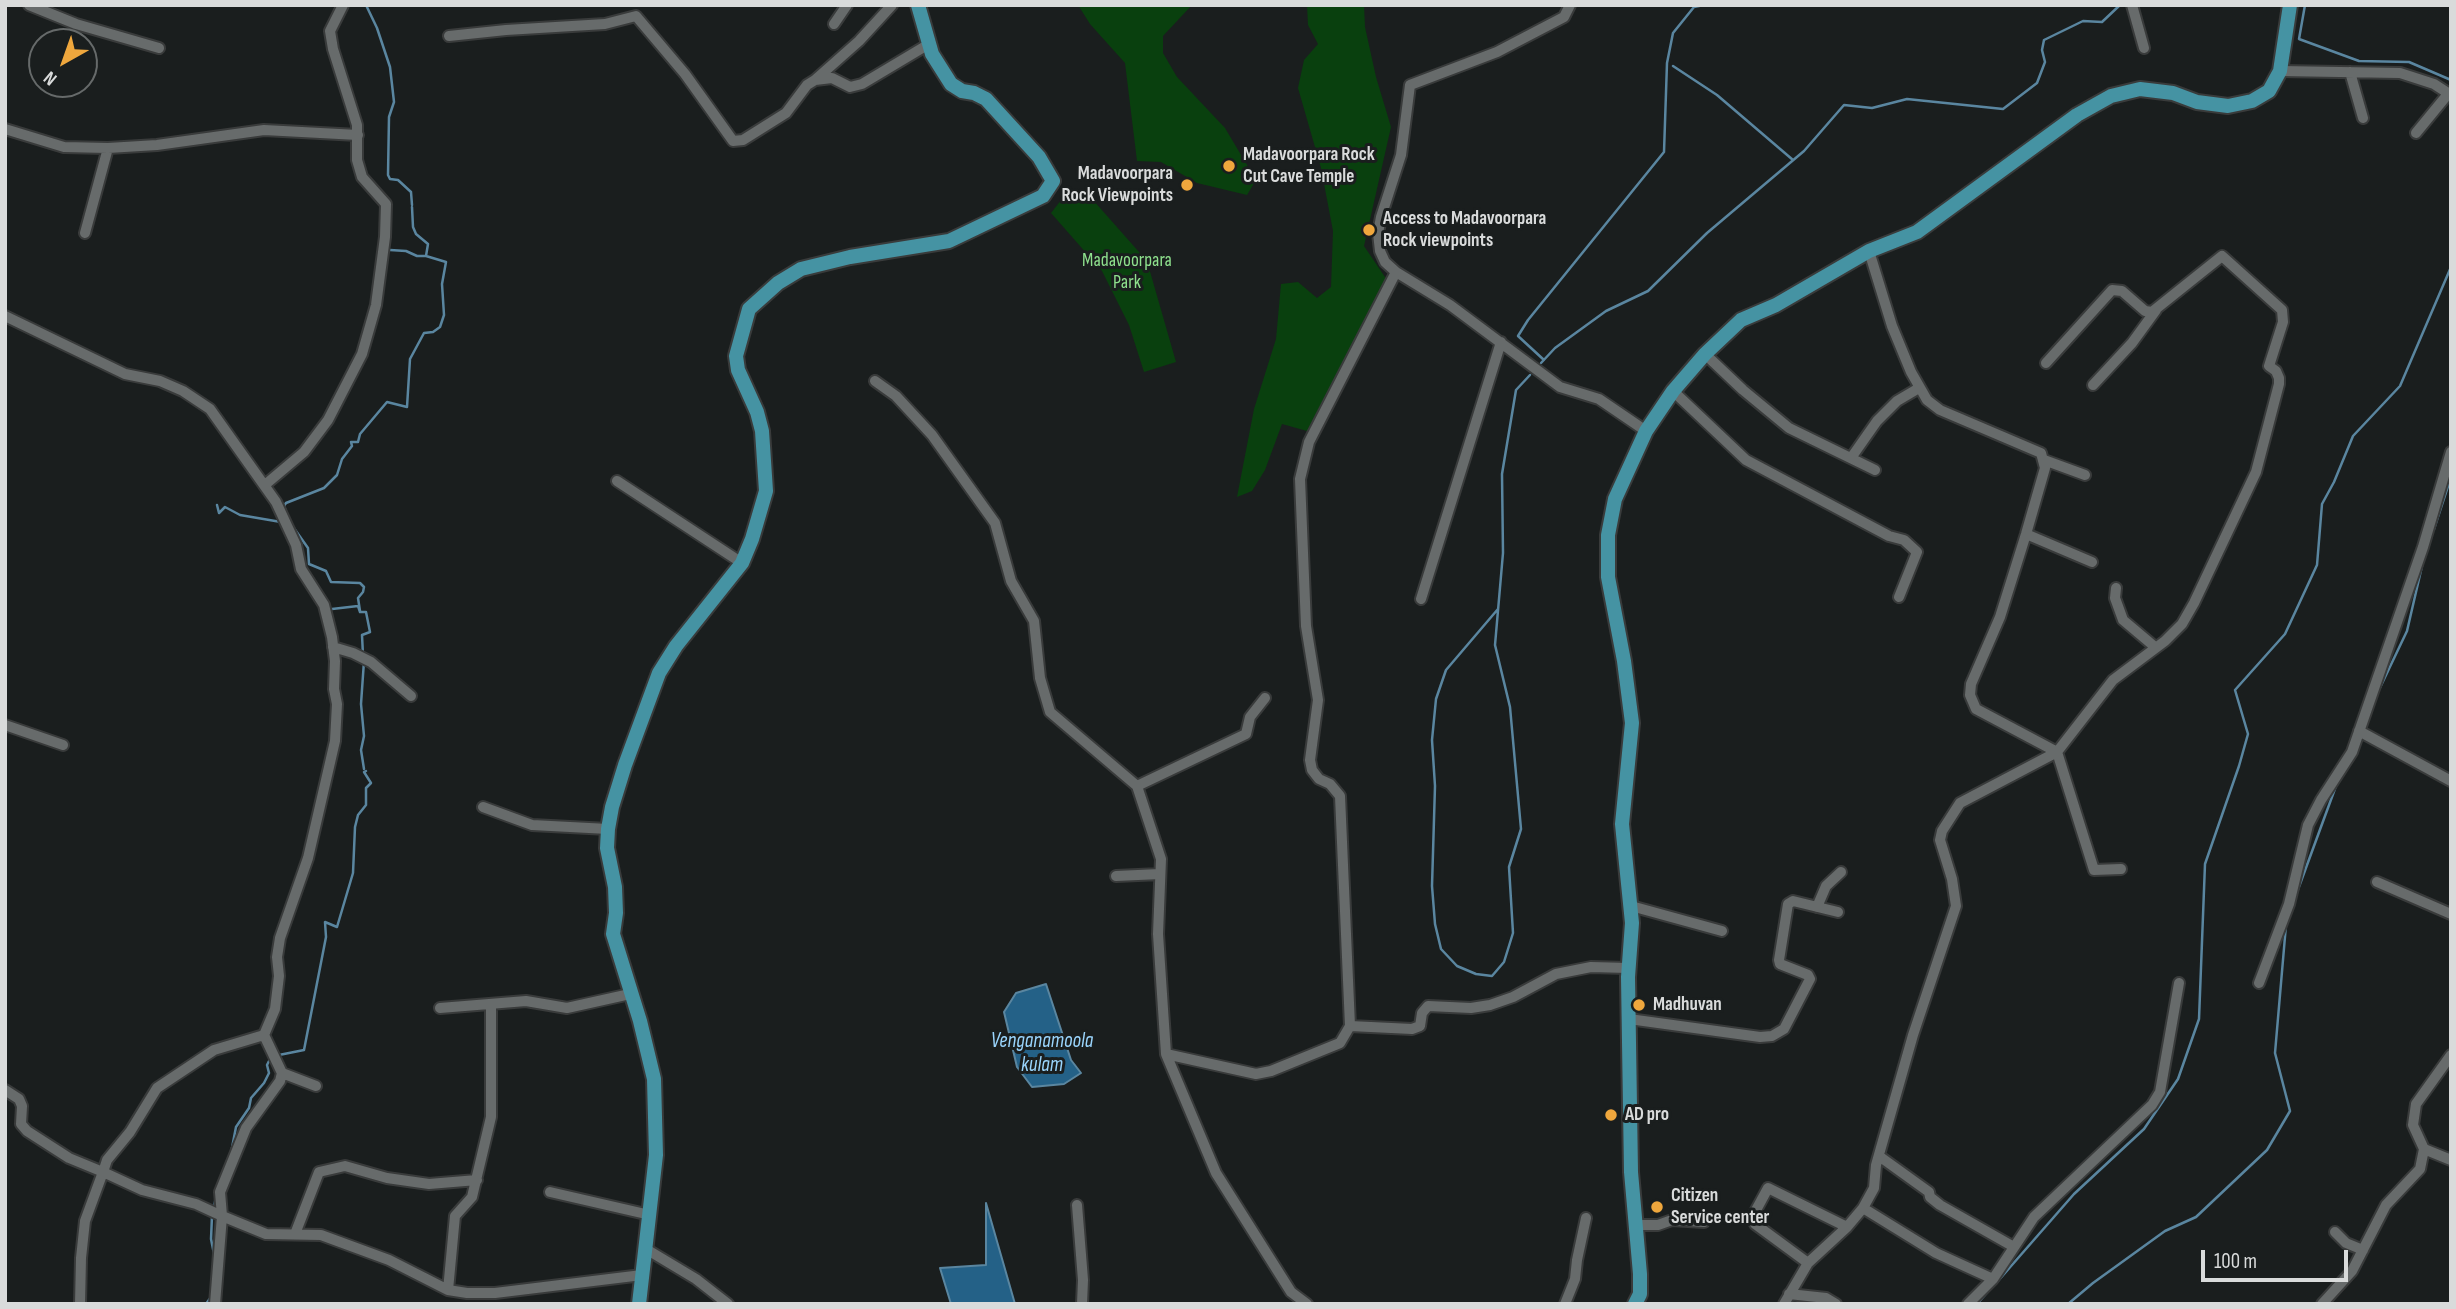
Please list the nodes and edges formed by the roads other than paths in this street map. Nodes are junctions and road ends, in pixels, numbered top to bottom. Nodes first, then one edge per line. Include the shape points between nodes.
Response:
1 (29, 5) edge
2 (343, 5) edge
3 (847, 5) edge
4 (892, 5) edge
5 (918, 5) edge
6 (1570, 5) edge
7 (2132, 5) edge
8 (2290, 5) edge
9 (834, 24) dead end
10 (449, 36) dead end
11 (929, 44) junction
12 (159, 48) dead end
13 (2144, 48) dead end
14 (2280, 71) junction
15 (2350, 72) junction
16 (816, 80) junction
17 (2449, 95) edge
18 (2363, 118) dead end
19 (5, 129) edge
20 (2416, 132) dead end
21 (358, 135) junction
22 (108, 148) junction
23 (85, 233) dead end
24 (1869, 251) junction
25 (1396, 272) junction
26 (2157, 309) junction
27 (5, 316) edge
28 (1502, 342) junction
29 (1705, 355) junction
30 (2046, 363) dead end
31 (874, 381) dead end
32 (2093, 385) dead end
33 (1919, 388) junction
34 (1673, 391) junction
35 (1646, 431) junction
36 (2451, 452) edge
37 (1852, 458) junction
38 (2044, 460) junction
39 (1875, 470) dead end
40 (2085, 475) dead end
41 (617, 481) dead end
42 (266, 484) junction
43 (2026, 534) junction
44 (2092, 562) dead end
45 (742, 563) junction
46 (2116, 588) dead end
47 (1899, 597) dead end
48 (1421, 599) dead end
49 (333, 647) junction
50 (2155, 648) junction
51 (411, 696) dead end
52 (1265, 698) dead end
53 (5, 725) edge
54 (2359, 731) junction
55 (63, 746) dead end
56 (2057, 752) junction
57 (2451, 781) edge
58 (1137, 786) junction
59 (483, 807) dead end
60 (608, 829) junction
61 (2121, 869) dead end
62 (1841, 872) dead end
63 (1160, 874) junction
64 (1116, 876) dead end
65 (2377, 882) dead end
66 (1631, 906) junction
67 (1817, 907) junction
68 (1838, 912) dead end
69 (2451, 914) edge
70 (1722, 931) dead end
71 (1628, 968) junction
72 (2259, 983) dead end
73 (2179, 984) dead end
74 (630, 994) junction
75 (491, 1004) junction
76 (440, 1008) dead end
77 (1629, 1018) junction
78 (1350, 1027) junction
79 (264, 1035) junction
80 (1166, 1054) junction
81 (2451, 1055) edge
82 (282, 1073) junction
83 (316, 1086) dead end
84 (5, 1090) edge
85 (2424, 1149) junction
86 (1879, 1156) junction
87 (2451, 1160) edge
88 (103, 1172) junction
89 (478, 1180) junction
90 (550, 1192) dead end
91 (1077, 1205) dead end
92 (1863, 1208) junction
93 (650, 1215) junction
94 (222, 1216) junction
95 (1586, 1218) dead end
96 (1704, 1222) dead end
97 (1637, 1225) junction
98 (1847, 1227) junction
99 (2335, 1233) dead end
100 (295, 1234) junction
101 (2014, 1247) junction
102 (646, 1249) junction
103 (2363, 1250) junction
104 (1808, 1263) junction
105 (642, 1275) junction
106 (1993, 1279) junction
107 (448, 1290) junction
108 (1787, 1299) edge
109 (80, 1304) edge
110 (215, 1304) edge
111 (639, 1304) edge
112 (728, 1304) edge
113 (1082, 1304) edge
114 (1307, 1304) edge
115 (1565, 1304) edge
116 (1636, 1304) edge
117 (1836, 1304) edge
118 (1968, 1304) edge
119 (2322, 1304) edge

1 - 12 street
2 - 21 street via 330,31 332,49
3 - 9 street
4 - 16 street
5 - 11 main road
6 - 25 street via 1564,17 1497,52 1410,85 1401,155 1378,233 1385,262
7 - 13 street
8 - 14 main road
10 - 16 street via 605,24 636,16 733,141 743,140 786,113
11 - 16 street via 862,84 850,87 832,78
11 - 45 main road via 951,84 986,99 1039,157 1053,181 1043,196 949,241 801,269 749,309 736,356 762,431 767,483
14 - 15 street
14 - 24 main road via 2269,91 2252,101 2228,106 2140,89 2112,96 2077,115 1917,232
15 - 17 street via 2400,73
15 - 18 street
17 - 20 street
19 - 22 street via 64,147
21 - 22 street via 264,130
21 - 42 street via 362,177 386,204 376,305 362,354 328,420 304,452
22 - 23 street
24 - 29 main road via 1741,320
24 - 33 street via 1892,326
25 - 28 street
25 - 78 street via 1308,442 1300,478 1306,626 1318,700 1310,760 1319,779 1331,784 1340,796
26 - 30 street via 2145,311 2122,291 2112,290
26 - 32 street
26 - 50 street via 2222,256 2282,310 2283,322 2269,366 2276,371 2279,384 2256,471 2194,603 2182,624
27 - 42 street via 125,374 183,391 210,409
28 - 35 street via 1560,387 1599,399
28 - 48 street
29 - 34 main road
29 - 37 street via 1789,428
31 - 58 street via 896,396 932,435 996,523 1011,581 1034,621 1049,712
33 - 37 street via 1877,421
33 - 38 street via 1940,410 2032,448
34 - 35 main road
34 - 47 street via 1746,460 1904,540 1917,552
35 - 66 main road via 1615,499 1608,535 1608,577 1632,723 1622,824
36 - 54 street
37 - 39 street
38 - 40 street
38 - 43 street
41 - 45 street
42 - 49 street via 293,538 302,569 324,605
43 - 44 street
43 - 56 street via 1969,695 1976,709
45 - 60 main road via 659,673 625,765
46 - 50 street via 2123,620
49 - 51 street via 371,662
49 - 79 street via 335,741 308,858 280,938 275,1009
50 - 56 street via 2113,680
52 - 58 street via 1251,717 1246,734
53 - 55 street
54 - 57 street
54 - 72 street via 2352,752 2308,825 2289,904
56 - 61 street via 2094,870
56 - 86 street via 1961,803 1942,831 1940,840 1956,906
58 - 63 street via 1161,859
59 - 60 street via 532,825
60 - 74 main road via 615,887 613,934
62 - 67 street via 1826,886
63 - 64 street
63 - 80 street via 1158,934
65 - 69 street
66 - 70 street
66 - 71 main road
67 - 68 street
67 - 77 street via 1791,901 1787,906 1779,960 1810,979 1784,1030 1760,1037
71 - 77 main road
71 - 78 street via 1591,967 1556,974 1490,1005 1428,1006 1420,1026 1412,1029
73 - 101 street via 2160,1092 2152,1105 2034,1217
74 - 75 street via 567,1008 526,1001
74 - 93 main road via 654,1079 656,1133
75 - 76 street
75 - 89 street via 491,1117
77 - 97 main road via 1631,1172
78 - 80 street via 1340,1044 1256,1074
79 - 82 street
79 - 88 street via 214,1050 157,1088
80 - 114 street via 1216,1172 1292,1293
81 - 85 street via 2416,1104 2413,1125
82 - 83 street
82 - 94 street via 273,1094 243,1135 220,1192
84 - 88 street via 19,1099 21,1124 27,1131 69,1158
85 - 87 street
85 - 103 street via 2420,1169 2386,1205
86 - 92 street via 1874,1188
86 - 101 street via 1940,1205
88 - 94 street
88 - 109 street via 85,1222
89 - 100 street via 429,1184 345,1166 319,1172
89 - 107 street via 472,1198 455,1216
90 - 93 street
91 - 113 street
92 - 98 street
92 - 106 street via 1936,1253
93 - 102 main road
94 - 100 street via 266,1234
94 - 110 street
95 - 115 street via 1575,1279
96 - 97 street
97 - 116 main road via 1640,1294
98 - 104 street
98 - 104 street via 1768,1188 1755,1212 1755,1224
99 - 103 street via 2346,1244
100 - 107 street via 321,1235 346,1243
101 - 106 street
102 - 105 main road
102 - 112 street
103 - 119 street via 2352,1271
104 - 108 street
105 - 107 street via 495,1293
105 - 111 main road
106 - 118 street
108 - 117 street via 1826,1298

